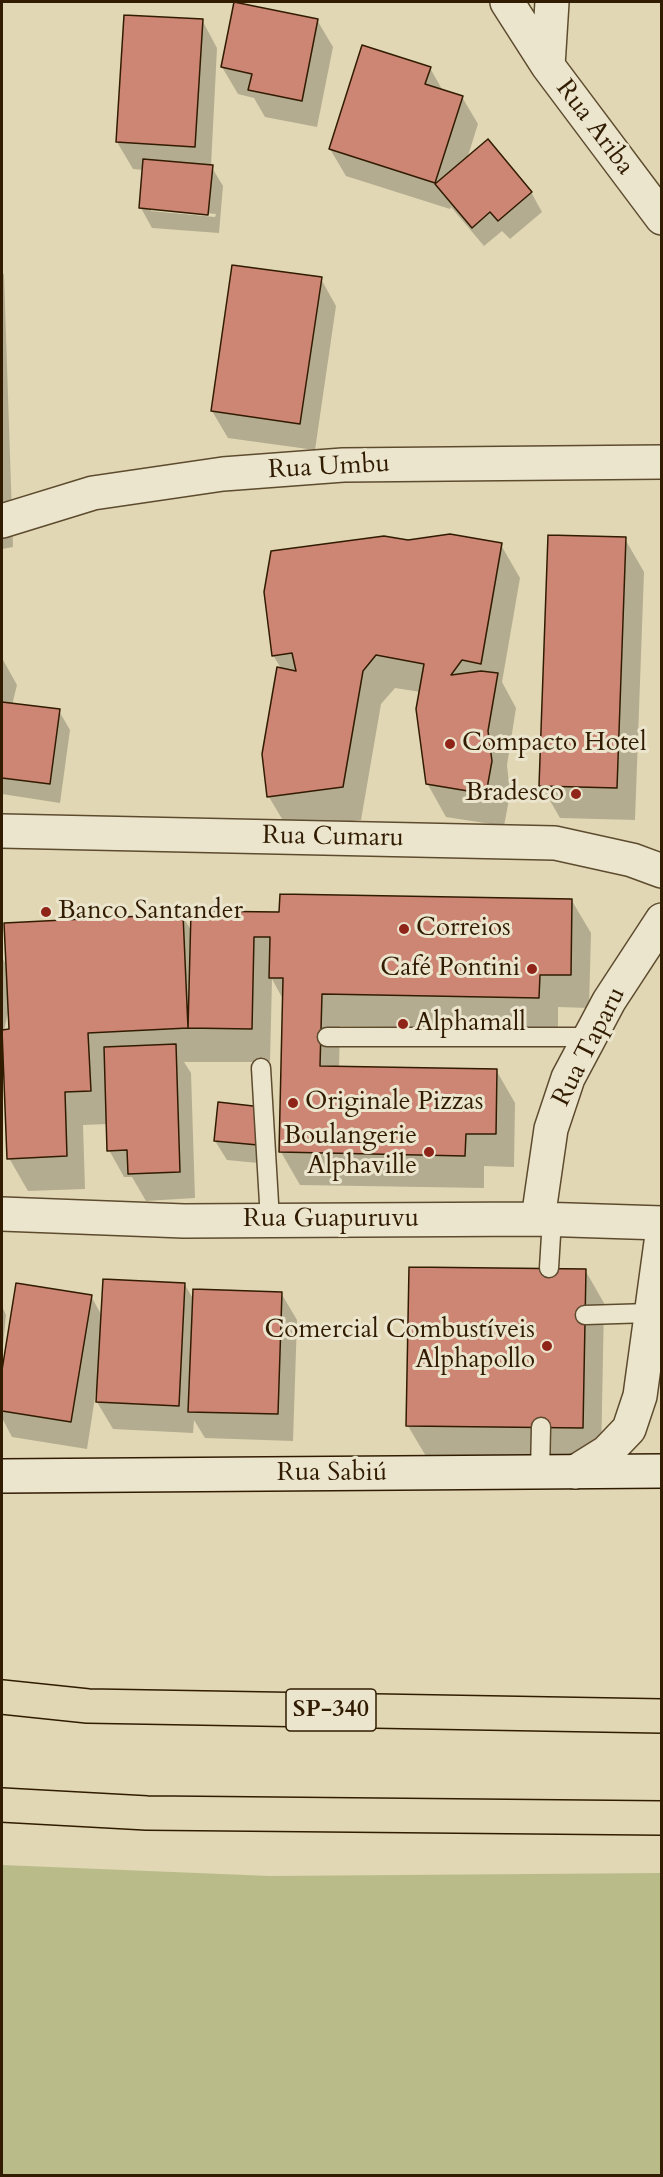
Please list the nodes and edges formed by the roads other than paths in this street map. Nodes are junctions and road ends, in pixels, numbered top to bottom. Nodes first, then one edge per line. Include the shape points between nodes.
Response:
1 (507, 2) edge
2 (552, 2) edge
3 (548, 66) junction
4 (662, 218) edge
5 (662, 462) edge
6 (2, 521) edge
7 (2, 831) edge
8 (662, 870) edge
9 (662, 920) edge
10 (327, 1037) dead end
11 (588, 1037) junction
12 (261, 1068) dead end
13 (2, 1214) edge
14 (545, 1219) junction
15 (270, 1220) junction
16 (662, 1223) edge
17 (662, 1235) edge
18 (549, 1268) dead end
19 (585, 1315) dead end
20 (650, 1316) junction
21 (662, 1402) edge
22 (541, 1427) dead end
23 (662, 1471) edge
24 (575, 1472) junction
25 (540, 1473) junction
26 (2, 1476) edge
27 (2, 1697) edge
28 (662, 1716) edge
29 (2, 1805) edge
30 (662, 1818) edge

1 - 3 street, Rua Ariba
2 - 3 street, Rua Ariba
3 - 4 street, Rua Ariba
5 - 6 street, Rua Umbu via 343,465 223,474 93,493
7 - 8 street, Rua Cumaru via 555,843
9 - 11 street, Rua Taparu
10 - 11 lane
11 - 14 street, Rua Taparu via 550,1129
12 - 15 lane
13 - 15 street, Rua Guapuruvu
14 - 15 street, Rua Guapuruvu
14 - 16 street, Rua Guapuruvu
14 - 18 lane
17 - 20 street
19 - 20 lane
20 - 21 street via 653,1381
20 - 24 street via 640,1396 629,1429 606,1452
22 - 25 lane
23 - 24 street, Rua Sabiú
24 - 25 street, Rua Sabiú
25 - 26 street, Rua Sabiú
27 - 28 highway, SP-340 via 88,1706
29 - 30 highway via 147,1814

